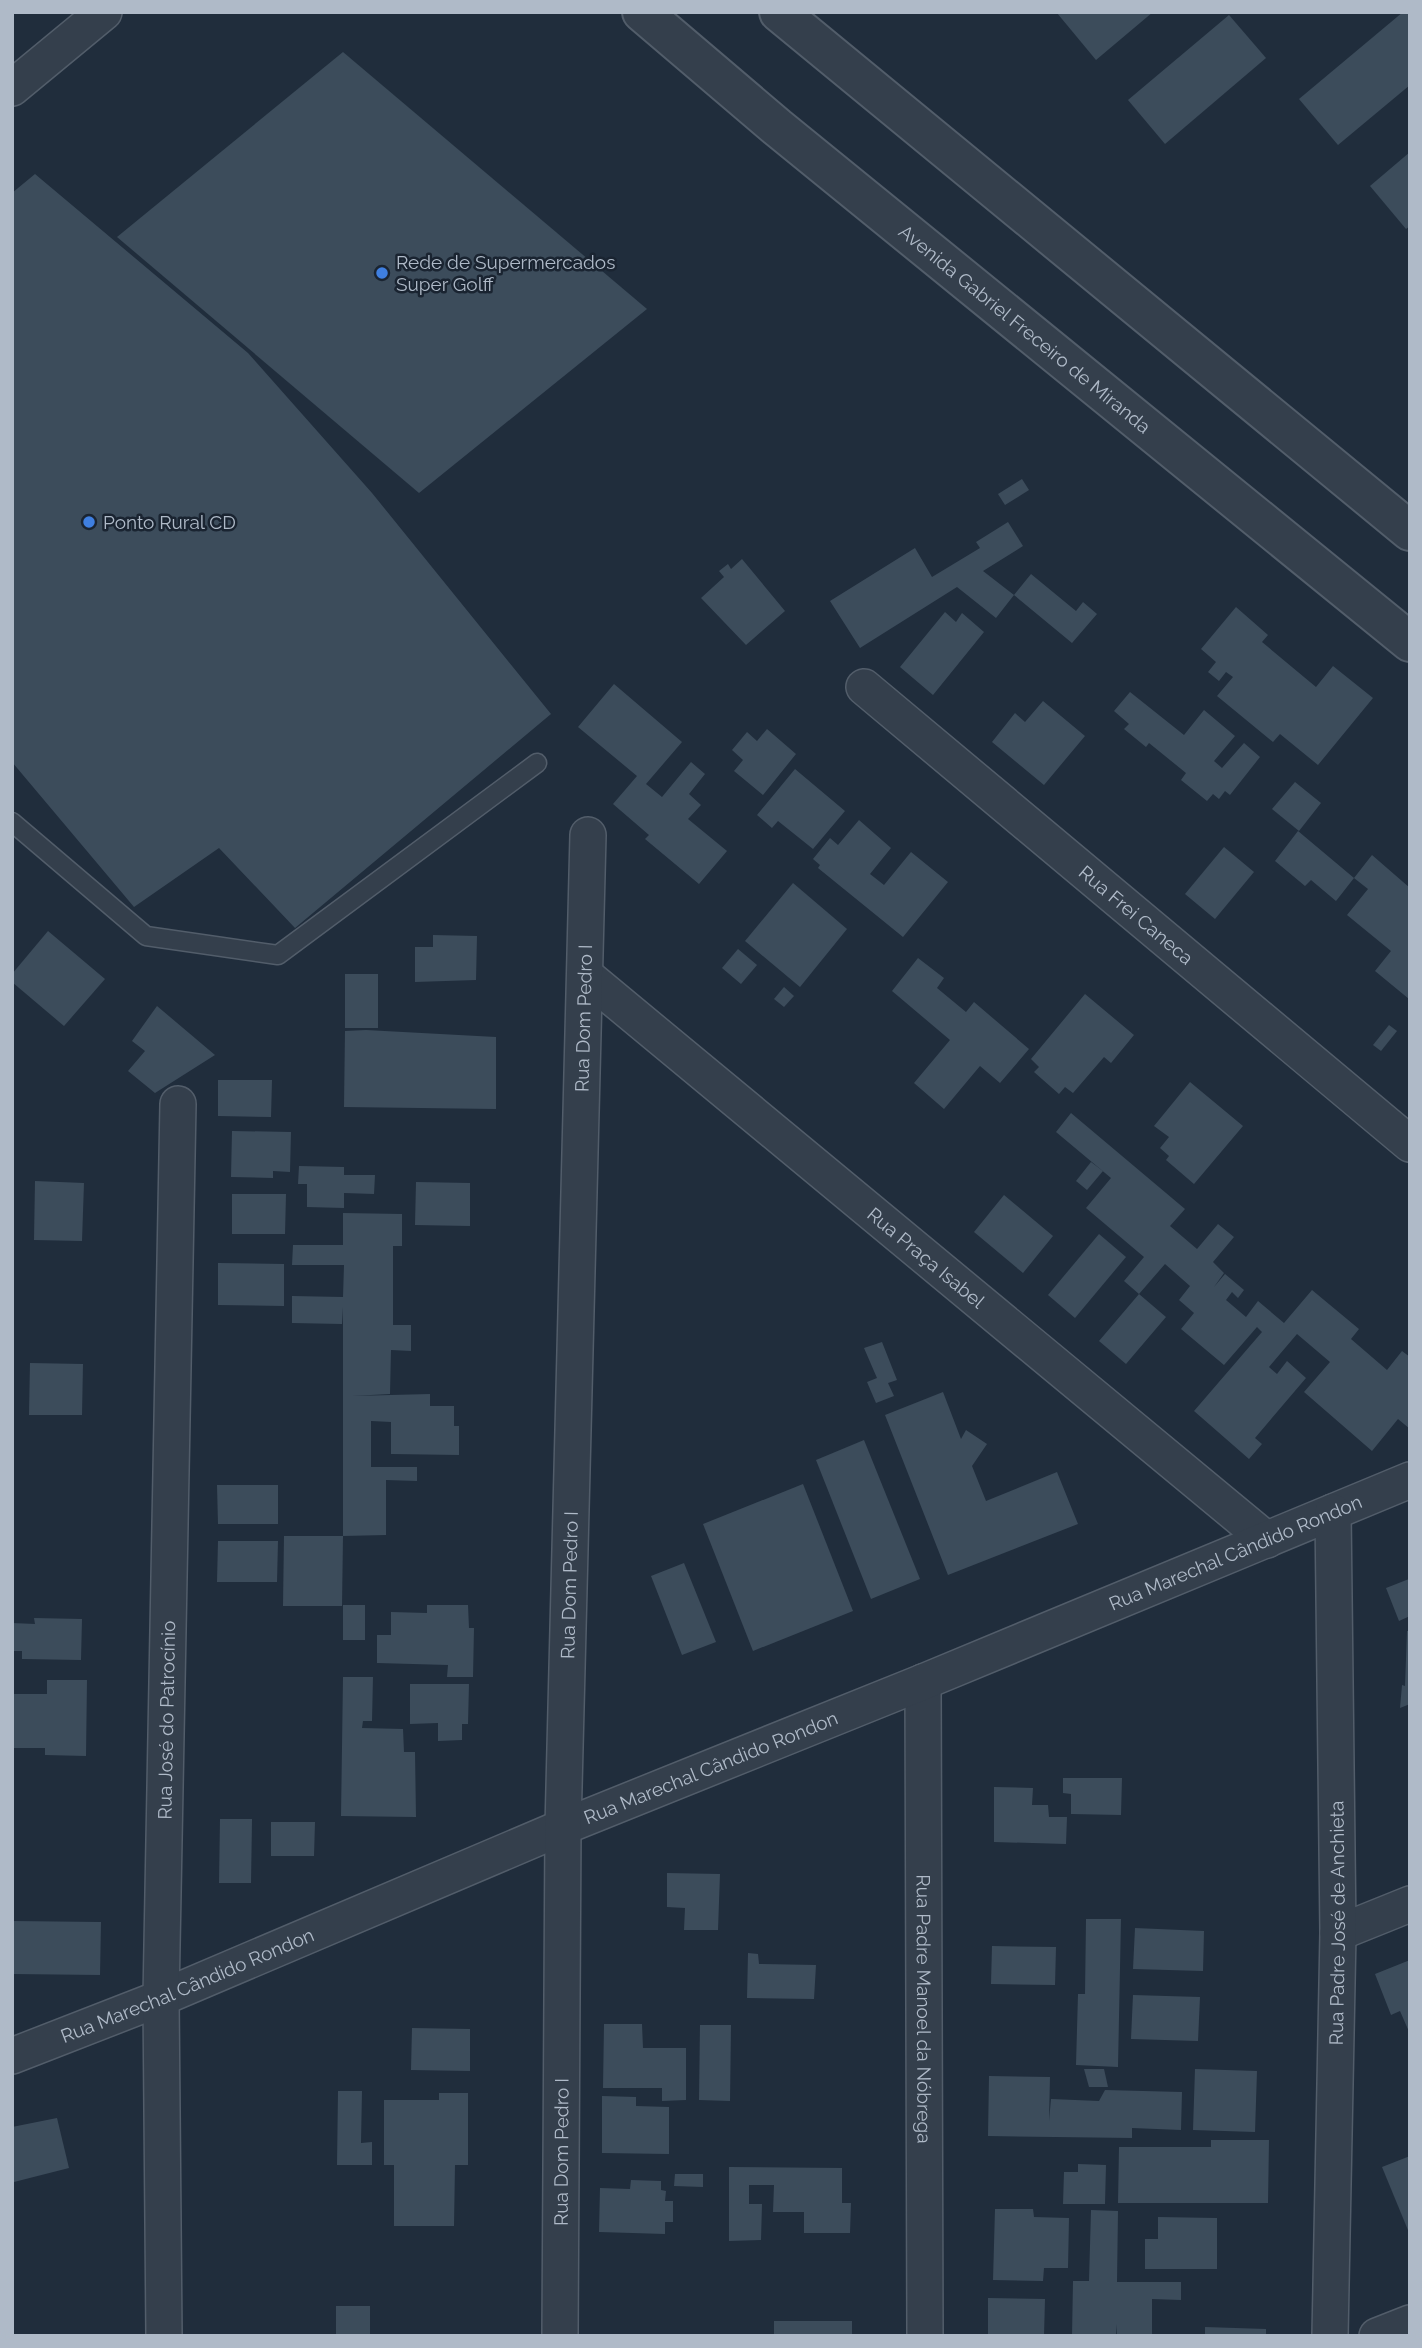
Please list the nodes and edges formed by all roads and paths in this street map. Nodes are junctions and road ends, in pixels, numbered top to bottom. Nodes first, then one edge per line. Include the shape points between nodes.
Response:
1 (104, 12) edge
2 (642, 12) edge
3 (779, 12) edge
4 (12, 88) edge
5 (1410, 531) edge
6 (1410, 642) edge
7 (864, 687) dead end
8 (537, 763) dead end
9 (12, 822) edge
10 (588, 835) dead end
11 (585, 975) junction
12 (178, 1104) dead end
13 (1410, 1144) edge
14 (1410, 1480) edge
15 (1333, 1512) junction
16 (1267, 1540) junction
17 (923, 1682) junction
18 (563, 1827) junction
19 (1410, 1904) edge
20 (1338, 1933) junction
21 (160, 1998) junction
22 (12, 2056) edge
23 (1410, 2323) edge
24 (164, 2336) edge
25 (559, 2336) edge
26 (925, 2336) edge
27 (1330, 2336) edge
28 (1377, 2336) edge

1 - 4 street
2 - 6 street, Avenida Gabriel Freceiro de Miranda
3 - 5 street
7 - 13 street, Rua Frei Caneca
8 - 9 lane via 278,955 146,936
10 - 11 street, Rua Dom Pedro I
11 - 16 street, Rua Praça Isabel
11 - 18 street, Rua Dom Pedro I
12 - 21 street, Rua José do Patrocínio
14 - 15 street, Rua Marechal Cândido Rondon
15 - 16 street, Rua Marechal Cândido Rondon
15 - 20 street, Rua Padre José de Anchieta
16 - 17 street, Rua Marechal Cândido Rondon
17 - 18 street, Rua Marechal Cândido Rondon
17 - 26 street, Rua Padre Manoel da Nóbrega
18 - 21 street, Rua Marechal Cândido Rondon
18 - 25 street, Rua Dom Pedro I
19 - 20 street
20 - 27 street, Rua Padre José de Anchieta
21 - 22 street, Rua Marechal Cândido Rondon
21 - 24 street, Rua José do Patrocínio
23 - 28 street

